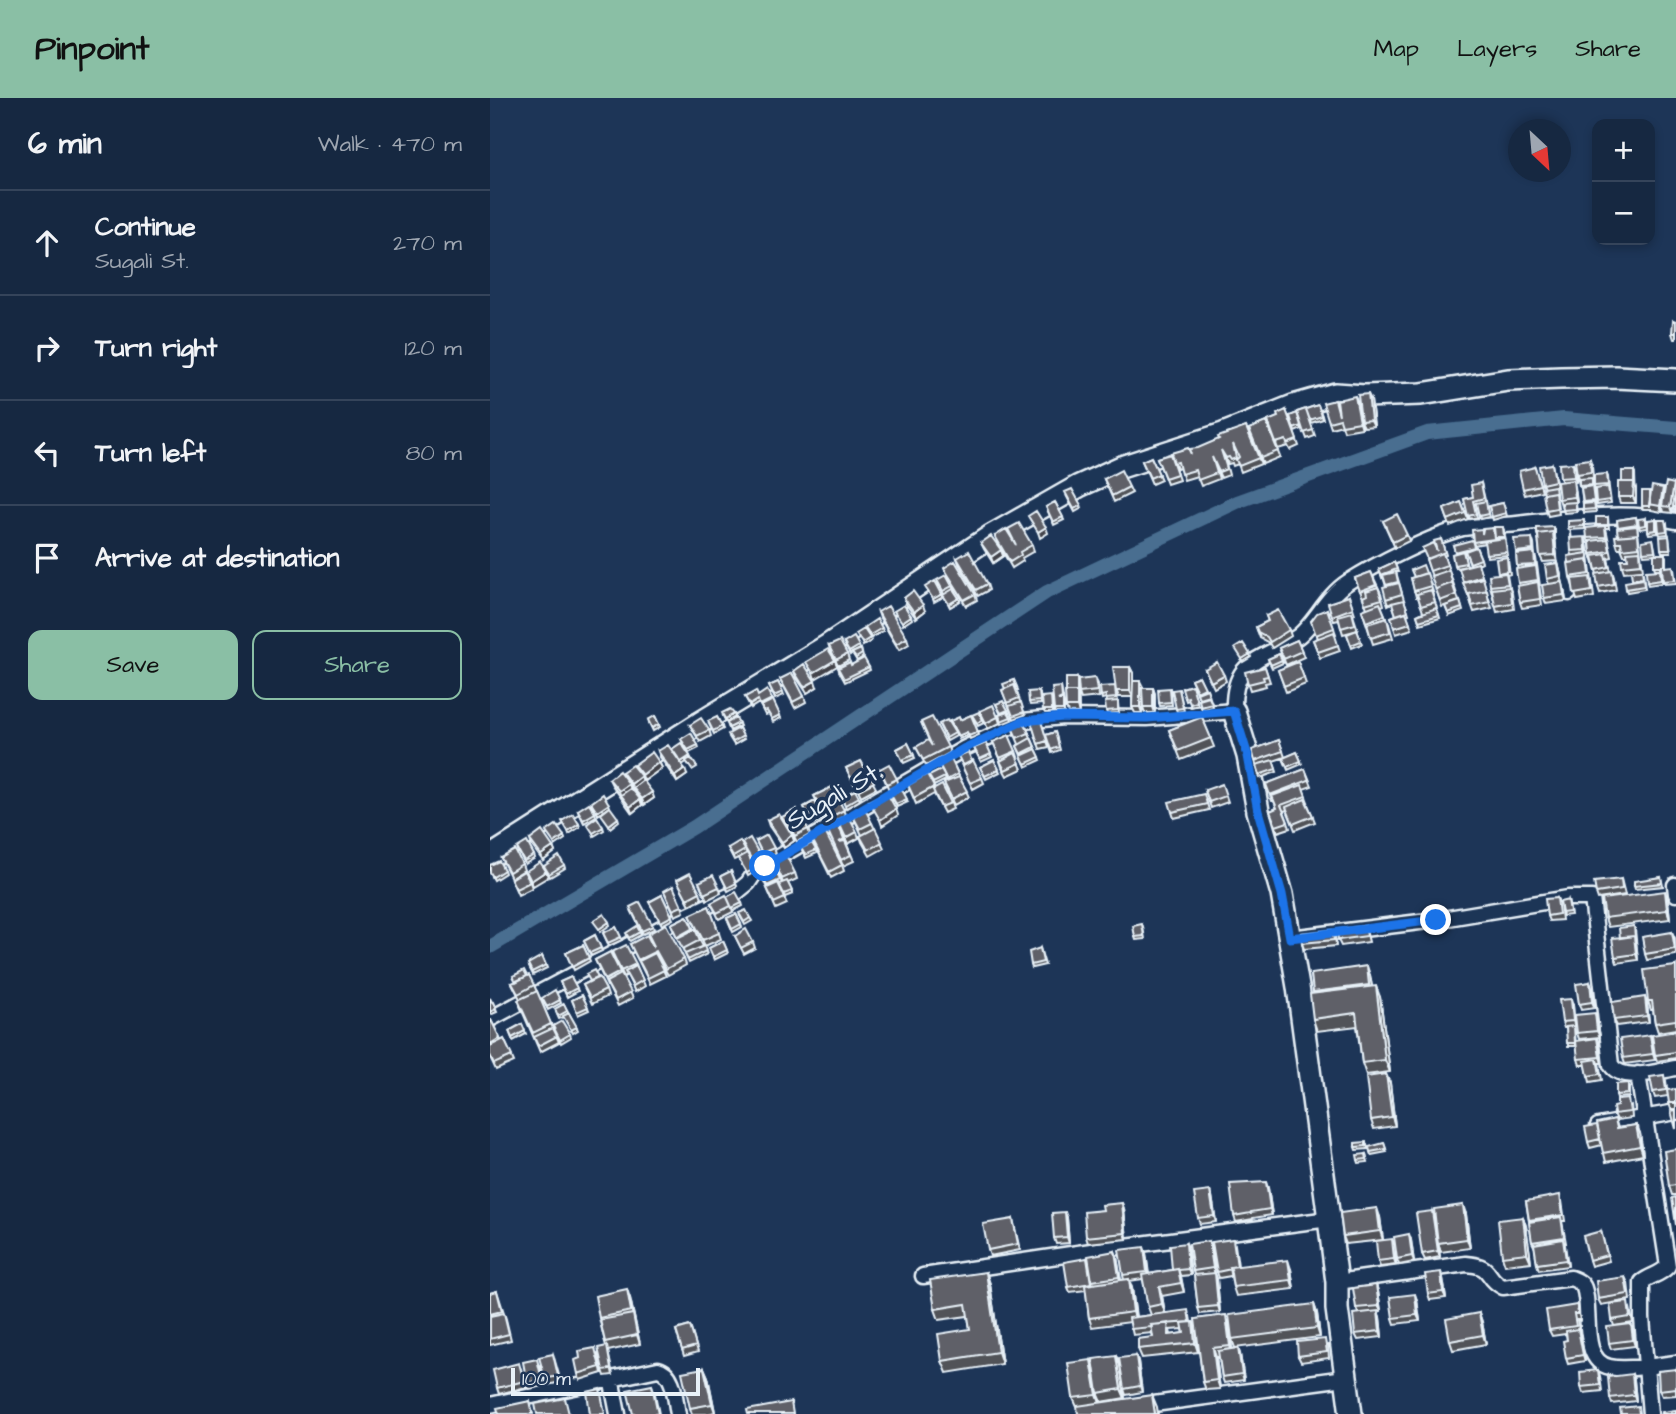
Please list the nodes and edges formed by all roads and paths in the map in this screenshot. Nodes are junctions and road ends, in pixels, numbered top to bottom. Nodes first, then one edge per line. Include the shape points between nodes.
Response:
1 (1676, 380) edge
2 (1561, 519) junction
3 (1676, 521) edge
4 (1569, 593) dead end
5 (1234, 711) junction
6 (490, 857) edge
7 (1290, 938) junction
8 (490, 1019) edge
9 (1676, 1068) edge
10 (1638, 1074) junction
11 (1676, 1112) edge
12 (1646, 1116) junction
13 (1588, 1128) edge
14 (1329, 1219) junction
15 (923, 1276) dead end
16 (1337, 1282) junction
17 (1676, 1363) edge
18 (1647, 1366) junction
19 (611, 1378) junction
20 (1345, 1378) junction
21 (490, 1405) edge
22 (1131, 1407) edge
23 (618, 1414) edge
24 (678, 1414) edge
25 (1350, 1414) edge
26 (1650, 1414) edge

1 - 6 street via 1508,380 1421,394 1335,394 1121,467 991,536 827,646
2 - 3 street via 1628,516
2 - 4 street
2 - 5 street via 1463,528 1388,559 1345,584 1299,635 1252,662 1235,686
5 - 7 street
5 - 8 street, Sugali St. via 1023,721 965,748 777,858 737,892
7 - 10 street via 1592,898 1609,1062 1615,1071
7 - 14 street
9 - 10 street
10 - 12 street
11 - 12 street
12 - 13 street
12 - 18 street via 1668,1266 1642,1282
14 - 15 street
14 - 16 street
16 - 18 street via 1466,1264 1487,1269 1503,1287 1571,1278 1584,1288 1589,1335 1601,1364 1612,1368
16 - 20 street via 1331,1310
17 - 18 street
18 - 26 street
19 - 21 street
19 - 23 street
19 - 24 street via 663,1370 669,1376
20 - 22 street
20 - 25 street

